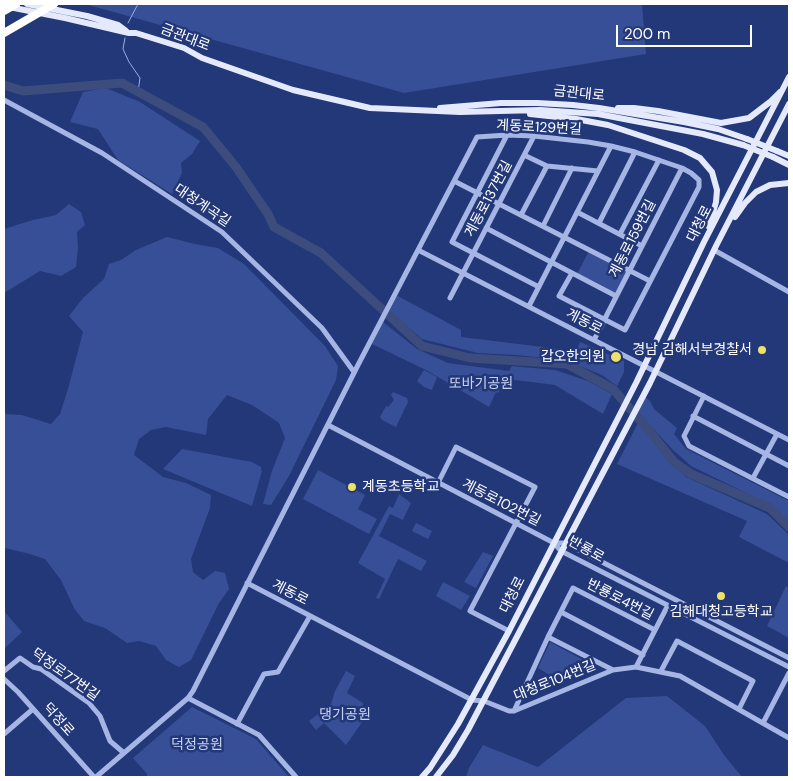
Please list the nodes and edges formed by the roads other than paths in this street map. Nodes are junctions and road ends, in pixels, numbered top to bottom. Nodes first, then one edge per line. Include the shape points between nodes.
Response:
1 (16, 4) edge
2 (28, 4) edge
3 (54, 4) edge
4 (4, 6) edge
5 (4, 11) edge
6 (4, 33) edge
7 (129, 33) junction
8 (789, 77) edge
9 (784, 88) junction
10 (4, 100) edge
11 (789, 104) edge
12 (599, 108) junction
13 (406, 110) junction
14 (498, 111) junction
15 (507, 135) junction
16 (534, 136) junction
17 (611, 146) junction
18 (636, 152) junction
19 (524, 155) junction
20 (789, 156) edge
21 (659, 160) junction
22 (789, 165) edge
23 (547, 166) junction
24 (572, 168) junction
25 (682, 168) junction
26 (598, 171) junction
27 (454, 181) junction
28 (789, 183) edge
29 (478, 193) junction
30 (499, 204) junction
31 (577, 212) junction
32 (521, 215) junction
33 (599, 223) junction
34 (543, 226) junction
35 (486, 228) junction
36 (620, 234) junction
37 (564, 237) junction
38 (704, 242) junction
39 (642, 246) junction
40 (715, 248) junction
41 (418, 250) junction
42 (473, 253) junction
43 (551, 262) junction
44 (629, 270) junction
45 (463, 272) junction
46 (572, 273) junction
47 (650, 281) junction
48 (539, 287) junction
49 (789, 292) edge
50 (616, 296) junction
51 (450, 298) dead end
52 (529, 306) junction
53 (604, 320) junction
54 (594, 340) junction
55 (644, 366) junction
56 (655, 371) junction
57 (354, 372) junction
58 (704, 396) junction
59 (693, 416) junction
60 (328, 425) junction
61 (777, 434) junction
62 (789, 440) edge
63 (766, 454) junction
64 (789, 466) edge
65 (753, 478) junction
66 (438, 483) junction
67 (789, 497) edge
68 (516, 523) junction
69 (554, 543) junction
70 (565, 543) junction
71 (561, 551) junction
72 (247, 583) junction
73 (668, 606) junction
74 (560, 612) junction
75 (310, 616) junction
76 (655, 630) junction
77 (509, 631) junction
78 (548, 637) junction
79 (643, 655) junction
80 (789, 658) edge
81 (636, 667) junction
82 (789, 667) edge
83 (613, 670) junction
84 (4, 671) edge
85 (661, 671) junction
86 (789, 673) edge
87 (4, 679) edge
88 (188, 698) junction
89 (472, 700) junction
90 (484, 701) junction
91 (33, 709) junction
92 (739, 709) junction
93 (514, 711) junction
94 (763, 723) junction
95 (237, 724) junction
96 (4, 734) edge
97 (789, 736) edge
98 (124, 753) junction
99 (95, 777) edge
100 (296, 777) edge
101 (422, 777) edge
102 (436, 777) edge

1 - 5 highway, bridge
2 - 7 main road, 금관대로 via 87,16 118,25
3 - 6 highway, bridge
4 - 7 main road, 금관대로
7 - 13 main road, 금관대로 via 184,48 202,58 293,90 370,108
8 - 9 main road, 대청로
9 - 12 main road via 749,118 721,123 642,109
9 - 38 main road, 대청로
10 - 57 street, 대청계곡길 via 102,153 222,232 322,328
11 - 40 main road, 대청로
12 - 13 main road, 금관대로 via 528,103
12 - 20 main road, 금관대로, bridge via 718,130
13 - 14 main road, 금관대로
14 - 22 main road, 금관대로, bridge via 598,114 703,134 743,145
14 - 38 main road via 576,119 608,126 700,158 712,172 717,190
15 - 16 street, 계동로129번길
15 - 27 street, 계동로129번길 via 477,137
15 - 29 street
16 - 17 street, 계동로129번길
16 - 19 street, 계동로137번길
17 - 18 street, 계동로129번길
17 - 26 street
18 - 21 street, 계동로129번길
18 - 33 street
19 - 23 street, 계동로137번길
19 - 30 street, 계동로137번길
21 - 25 street, 계동로129번길
21 - 36 street
23 - 24 street, 계동로137번길
23 - 32 street
24 - 26 street, 계동로137번길
24 - 34 street
25 - 39 street, 계동로159번길
25 - 47 street, 계동로129번길 via 698,180 699,187
26 - 31 street
27 - 29 street
27 - 41 street, 계동로129번길
28 - 40 main road via 770,184 756,192 741,208
29 - 30 street
29 - 42 street, 계동로137번길 via 452,242
30 - 32 street
30 - 35 street, 계동로137번길
31 - 33 street
31 - 37 street
32 - 34 street
33 - 36 street
34 - 37 street
35 - 42 street, 계동로137번길
35 - 43 street
36 - 39 street
37 - 43 street
37 - 44 street
38 - 55 main road, 대청로
39 - 44 street, 계동로159번길
40 - 49 street
40 - 56 main road, 대청로
41 - 45 street, 계동로
41 - 57 street
42 - 45 street
42 - 48 street, 계동로137번길
43 - 46 street
43 - 48 street
44 - 47 street
44 - 50 street, 계동로159번길
45 - 51 street
45 - 52 street, 계동로
46 - 50 street
46 - 53 street via 559,296
47 - 53 street via 625,330
48 - 52 street
50 - 53 street, 계동로159번길
52 - 54 street, 계동로
53 - 54 street, 계동로159번길
54 - 55 street, 계동로
55 - 56 street, 계동로
55 - 69 main road, 대청로
56 - 58 street, 계동로
56 - 70 main road, 대청로
57 - 60 street
58 - 59 street
58 - 61 street, 계동로
59 - 63 street
59 - 65 street via 684,436 689,446
60 - 66 street, 계동로102번길
60 - 72 street
61 - 62 street, 계동로
61 - 63 street
63 - 64 street
63 - 65 street
65 - 67 street
66 - 68 street, 계동로102번길
66 - 68 street via 456,447 535,487
68 - 69 street, 계동로102번길
68 - 77 street via 470,611
69 - 70 street, 반룡로
69 - 71 street, 반룡로
69 - 77 main road, 대청로
70 - 71 main road, 대청로
70 - 80 street, 반룡로
71 - 73 street, 반룡로
71 - 90 main road, 대청로
72 - 75 street, 계동로
72 - 88 street
73 - 76 street
73 - 82 street, 반룡로
74 - 76 street, 반룡로4번길 via 573,588
74 - 78 street, 반룡로4번길
74 - 79 street
75 - 89 street, 계동로
75 - 95 street via 278,672 264,674
76 - 79 street
77 - 89 main road, 대청로
78 - 83 street
78 - 93 street, 반룡로4번길
79 - 81 street
81 - 83 street, 대청로104번길
81 - 85 street, 대청로104번길
83 - 93 street, 대청로104번길
84 - 98 street, 덕정로77번길 via 20,658 41,669 89,703 100,716 110,741
85 - 92 street, 대청로104번길 via 680,676
85 - 92 street via 676,641 753,680
86 - 94 street
87 - 91 street, 덕정로
88 - 95 street
88 - 98 street
89 - 90 street, 계동로
89 - 101 main road, 대청로
90 - 93 street, 대청로104번길 via 509,712
90 - 102 main road, 대청로 via 453,755
91 - 96 street
91 - 99 street, 덕정로
92 - 94 street, 대청로104번길
94 - 97 street, 대청로104번길
95 - 100 street via 259,735
98 - 99 street

